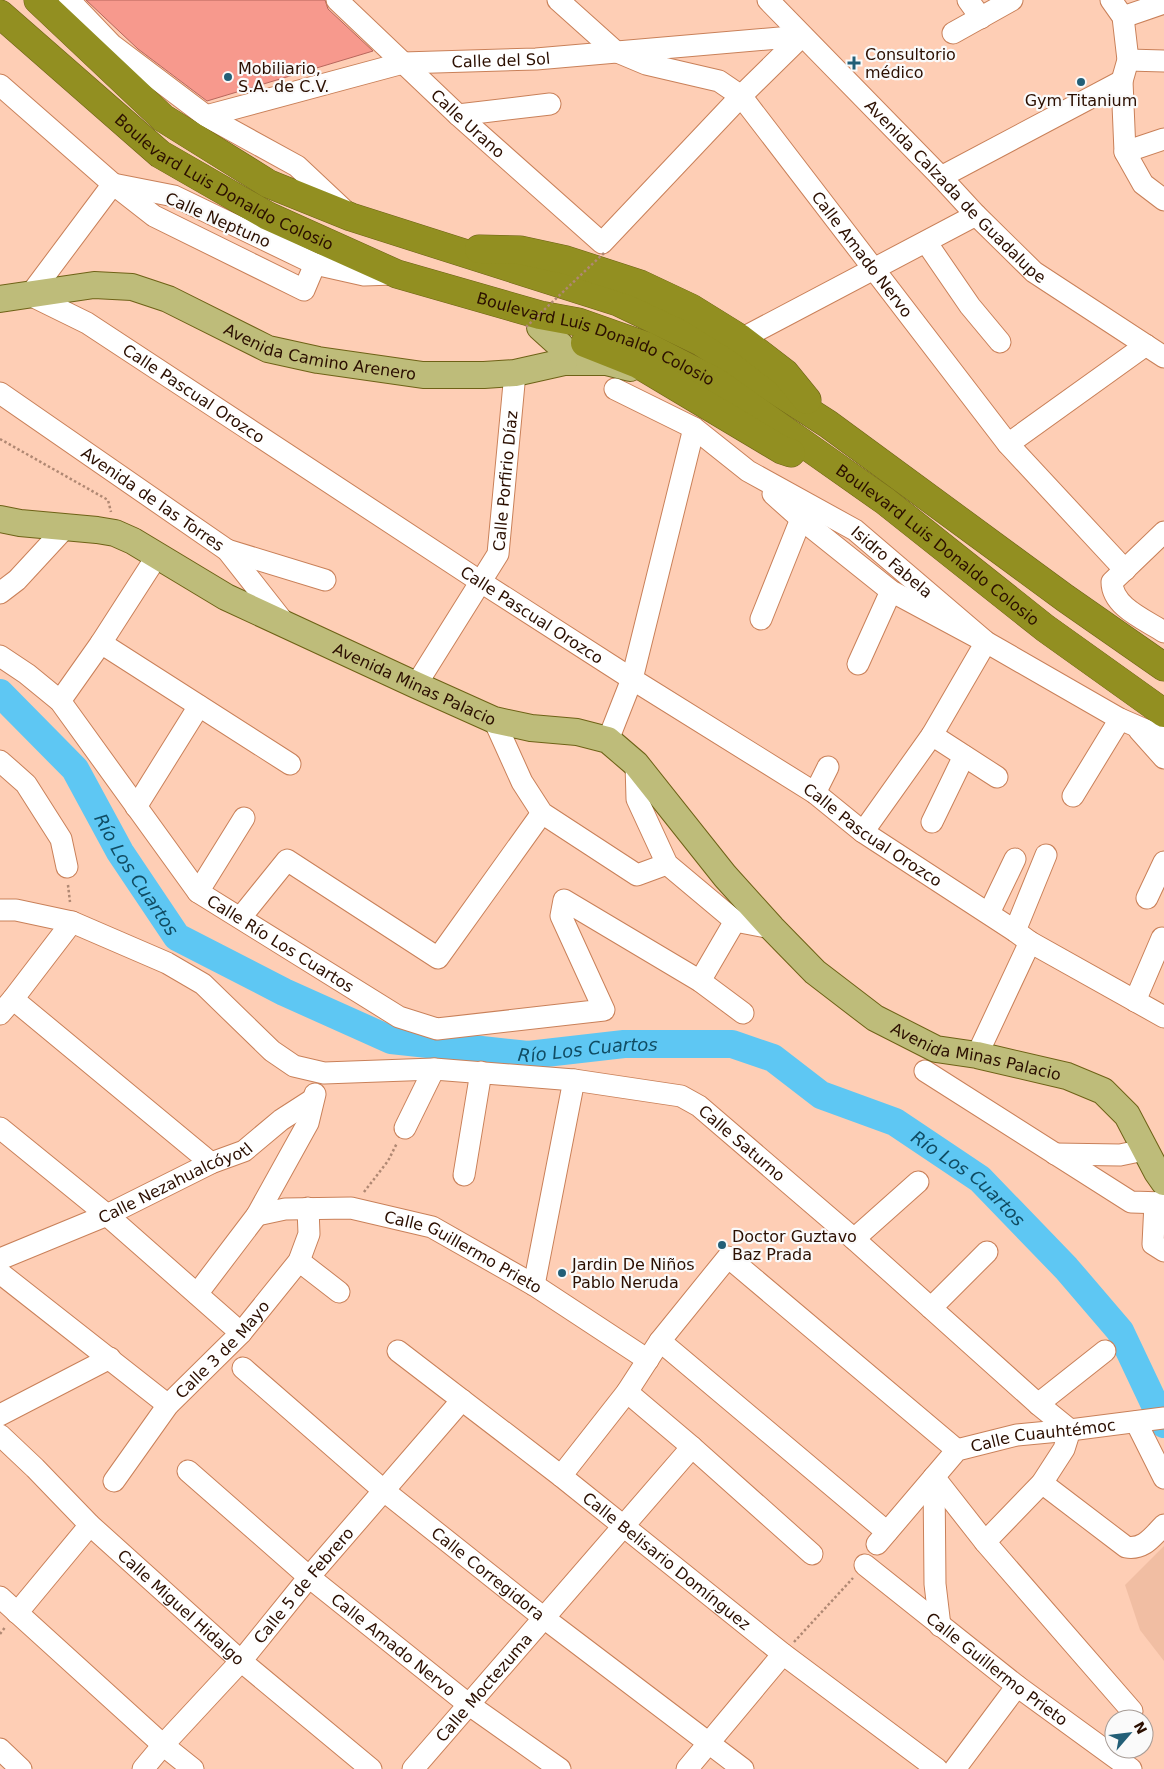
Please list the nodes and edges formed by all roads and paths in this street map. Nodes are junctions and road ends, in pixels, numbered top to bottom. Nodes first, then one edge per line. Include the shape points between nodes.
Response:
1 (38, 0) edge
2 (69, 0) edge
3 (338, 0) edge
4 (558, 0) edge
5 (769, 0) edge
6 (968, 0) edge
7 (1012, 0) edge
8 (1111, 0) edge
9 (1164, 3) edge
10 (1, 16) edge
11 (981, 18) junction
12 (1123, 18) junction
13 (954, 33) dead end
14 (802, 36) junction
15 (615, 52) junction
16 (1128, 60) junction
17 (1164, 61) edge
18 (402, 63) junction
19 (1122, 81) junction
20 (0, 86) edge
21 (741, 96) junction
22 (550, 104) dead end
23 (458, 115) junction
24 (206, 116) junction
25 (1164, 139) edge
26 (1125, 152) junction
27 (941, 177) junction
28 (114, 184) junction
29 (1164, 200) edge
30 (976, 215) junction
31 (352, 217) junction
32 (926, 242) junction
33 (603, 248) junction
34 (457, 250) junction
35 (873, 270) junction
36 (397, 274) junction
37 (30, 295) junction
38 (0, 299) edge
39 (527, 321) junction
40 (741, 339) junction
41 (1000, 342) dead end
42 (1146, 345) junction
43 (1164, 357) edge
44 (564, 362) junction
45 (648, 371) junction
46 (515, 373) junction
47 (615, 389) dead end
48 (0, 393) edge
49 (828, 424) junction
50 (694, 428) junction
51 (0, 439) edge
52 (1008, 444) junction
53 (816, 453) junction
54 (748, 471) junction
55 (108, 500) dead end
56 (0, 519) edge
57 (800, 519) junction
58 (64, 528) junction
59 (1164, 532) edge
60 (227, 550) junction
61 (157, 556) junction
62 (1124, 570) junction
63 (325, 580) dead end
64 (481, 582) junction
65 (891, 591) junction
66 (0, 593) edge
67 (1065, 598) junction
68 (761, 619) dead end
69 (1161, 624) edge
70 (286, 625) junction
71 (1045, 628) junction
72 (986, 642) junction
73 (101, 643) junction
74 (0, 656) edge
75 (858, 664) dead end
76 (1164, 667) edge
77 (632, 680) junction
78 (416, 686) junction
79 (60, 701) junction
80 (199, 706) junction
81 (1164, 713) edge
82 (494, 720) junction
83 (1128, 722) junction
84 (932, 735) junction
85 (1164, 738) edge
86 (608, 740) junction
87 (964, 756) junction
88 (1164, 758) edge
89 (0, 763) edge
90 (290, 764) dead end
91 (636, 764) junction
92 (828, 767) dead end
93 (997, 777) dead end
94 (815, 793) junction
95 (1072, 796) dead end
96 (136, 807) junction
97 (542, 813) junction
98 (244, 818) dead end
99 (932, 822) dead end
100 (863, 832) junction
101 (1046, 855) dead end
102 (1015, 859) dead end
103 (1164, 862) edge
104 (667, 864) junction
105 (67, 867) joint
106 (198, 892) junction
107 (1147, 898) dead end
108 (0, 910) edge
109 (988, 913) junction
110 (241, 918) junction
111 (735, 921) junction
112 (72, 922) junction
113 (772, 928) junction
114 (1023, 936) junction
115 (1162, 938) dead end
116 (700, 981) junction
117 (1135, 1001) junction
118 (7, 1006) edge
119 (743, 1013) dead end
120 (1164, 1017) edge
121 (977, 1055) junction
122 (434, 1069) junction
123 (925, 1071) dead end
124 (481, 1072) junction
125 (324, 1073) junction
126 (574, 1080) junction
127 (312, 1100) junction
128 (0, 1128) edge
129 (404, 1128) joint
130 (1144, 1150) junction
131 (1055, 1154) junction
132 (211, 1163) junction
133 (464, 1175) dead end
134 (918, 1182) dead end
135 (1161, 1196) edge
136 (308, 1208) junction
137 (351, 1208) junction
138 (107, 1215) junction
139 (257, 1215) junction
140 (854, 1239) junction
141 (1164, 1251) edge
142 (987, 1252) dead end
143 (0, 1259) edge
144 (299, 1261) junction
145 (0, 1273) edge
146 (534, 1285) junction
147 (339, 1292) dead end
148 (197, 1294) junction
149 (930, 1308) junction
150 (241, 1333) junction
151 (660, 1341) junction
152 (398, 1351) dead end
153 (1104, 1351) dead end
154 (110, 1358) junction
155 (648, 1360) junction
156 (243, 1368) dead end
157 (627, 1392) junction
158 (462, 1400) junction
159 (1038, 1404) junction
160 (168, 1405) junction
161 (0, 1415) edge
162 (1150, 1420) edge
163 (1070, 1430) junction
164 (0, 1435) edge
165 (692, 1447) junction
166 (958, 1450) junction
167 (188, 1471) dead end
168 (561, 1476) junction
169 (934, 1477) junction
170 (1164, 1478) edge
171 (114, 1481) dead end
172 (1042, 1483) junction
173 (383, 1490) junction
174 (90, 1525) junction
175 (1164, 1525) edge
176 (623, 1526) junction
177 (985, 1542) junction
178 (812, 1554) dead end
179 (865, 1565) joint
180 (309, 1577) junction
181 (0, 1596) edge
182 (17, 1613) junction
183 (544, 1618) junction
184 (940, 1626) junction
185 (782, 1654) junction
186 (241, 1661) junction
187 (1017, 1686) junction
188 (468, 1704) junction
189 (1130, 1709) edge
190 (709, 1743) junction
191 (163, 1745) junction
192 (0, 1749) edge
193 (21, 1769) edge
194 (143, 1769) edge
195 (193, 1769) edge
196 (371, 1769) edge
197 (413, 1769) edge
198 (560, 1769) edge
199 (687, 1769) edge
200 (743, 1769) edge
201 (937, 1769) edge
202 (955, 1769) edge
203 (1131, 1769) edge

1 - 31 highway, Boulevard Luis Donaldo Colosio via 163,118 270,184
2 - 24 street via 112,45
3 - 18 street, Calle Urano
4 - 15 street, Calle Amado Nervo
5 - 14 street, Avenida Calzada de Guadalupe
6 - 11 street
7 - 11 street
8 - 12 street
9 - 12 street
10 - 36 highway, Boulevard Luis Donaldo Colosio via 160,154 268,216
11 - 13 street
12 - 16 street
14 - 15 street, Calle del Sol
14 - 21 street
14 - 27 street, Avenida Calzada de Guadalupe
15 - 18 street, Calle del Sol via 536,59
15 - 21 street, Calle Amado Nervo via 646,64 719,81
16 - 17 street
16 - 19 street
18 - 23 street, Calle Urano
18 - 24 street, Calle del Sol
19 - 26 street
19 - 27 street
20 - 28 street
21 - 33 street
21 - 35 street, Calle Amado Nervo
22 - 23 street
23 - 33 street, Calle Urano
24 - 31 street via 298,166
25 - 26 street
26 - 29 street via 1143,184
27 - 30 street, Avenida Calzada de Guadalupe
28 - 36 street via 154,216 304,290 314,264 364,275
28 - 37 street
30 - 32 street
30 - 42 street, Avenida Calzada de Guadalupe via 1034,272
31 - 34 highway, Boulevard Luis Donaldo Colosio
32 - 35 street
32 - 41 street via 970,306
33 - 39 path, bridge
34 - 40 highway via 520,250 566,260 640,284 691,308
34 - 49 highway, Boulevard Luis Donaldo Colosio via 618,302 702,342
35 - 40 street
35 - 52 street, Calle Amado Nervo
36 - 39 highway, Boulevard Luis Donaldo Colosio
37 - 38 main road, Avenida Camino Arenero
37 - 46 main road, Avenida Camino Arenero via 94,284 132,287 168,300 268,349 423,375
37 - 64 street, Calle Pascual Orozco via 88,323
39 - 44 main road via 561,346
39 - 45 highway via 638,364
39 - 53 highway, Boulevard Luis Donaldo Colosio via 540,315 578,322 646,346 716,382
40 - 49 highway via 785,373
42 - 43 street, Avenida Calzada de Guadalupe
42 - 52 street
44 - 45 main road, Avenida Camino Arenero via 606,362
44 - 46 main road, Avenida Camino Arenero
45 - 53 highway via 782,450 799,455
46 - 64 street, Calle Porfirio Díaz via 498,554
47 - 50 street, Isidro Fabela
48 - 60 street, Avenida de las Torres
49 - 67 highway, Boulevard Luis Donaldo Colosio
50 - 54 street, Isidro Fabela
50 - 77 street
51 - 55 path
52 - 62 street, Calle Amado Nervo
53 - 71 highway, Boulevard Luis Donaldo Colosio via 885,501
54 - 57 street
54 - 72 street, Isidro Fabela via 856,530
56 - 58 main road, Avenida Minas Palacio
57 - 65 street
57 - 68 street
58 - 61 main road, Avenida Minas Palacio via 115,533
58 - 66 street via 18,580
59 - 62 street
60 - 63 street
60 - 70 street, Avenida de las Torres
61 - 70 main road, Avenida Minas Palacio via 226,596
61 - 73 street
62 - 69 street via 1112,582 1117,599 1126,607
64 - 77 street, Calle Pascual Orozco
64 - 78 street, Calle Porfirio Díaz
65 - 72 street
65 - 75 street
67 - 71 highway via 1072,611 1136,656 1140,664 1132,676 1125,677 1054,628
67 - 76 highway, Boulevard Luis Donaldo Colosio
70 - 78 main road, Avenida Minas Palacio
71 - 81 highway, Boulevard Luis Donaldo Colosio
72 - 83 street, Isidro Fabela
72 - 84 street
73 - 79 street
73 - 80 street
74 - 79 street, Calle Río Los Cuartos
77 - 86 street
77 - 94 street, Calle Pascual Orozco
78 - 82 main road, Avenida Minas Palacio
79 - 96 street, Calle Río Los Cuartos
80 - 90 street
80 - 96 street
82 - 86 main road, Avenida Minas Palacio via 531,728 577,732
82 - 97 street via 522,782
83 - 85 street, Isidro Fabela
83 - 88 street
83 - 95 street
84 - 87 street
84 - 100 street
86 - 91 main road, Avenida Minas Palacio
87 - 93 street
87 - 99 street
89 - 105 street via 26,784 61,839
91 - 104 street via 637,799
91 - 113 main road, Avenida Minas Palacio via 725,876
92 - 94 street
94 - 100 street, Calle Pascual Orozco
96 - 106 street, Calle Río Los Cuartos
97 - 104 street via 637,875
97 - 110 street via 438,958 287,860
98 - 106 street
100 - 109 street, Calle Pascual Orozco
101 - 114 street
102 - 109 street
103 - 107 street
104 - 111 street
105 - 112 path
106 - 110 street, Calle Río Los Cuartos
108 - 112 street via 16,910
109 - 114 street, Calle Pascual Orozco
110 - 116 street, Calle Río Los Cuartos via 399,1017 437,1029 604,1010 561,916 564,900
111 - 113 street
111 - 116 street
112 - 118 street
112 - 125 street via 168,963 203,984 272,1051 294,1066
113 - 121 main road, Avenida Minas Palacio via 816,972 875,1018 936,1049
114 - 117 street, Calle Pascual Orozco
114 - 121 street
115 - 117 street
116 - 119 street
117 - 120 street, Calle Pascual Orozco
118 - 132 street
121 - 130 main road, Avenida Minas Palacio via 1067,1076 1103,1091 1127,1115
122 - 124 street, Calle Saturno
122 - 125 street, Calle Saturno
122 - 129 street
123 - 131 street
124 - 126 street, Calle Saturno
124 - 133 street
125 - 127 street
126 - 140 street, Calle Saturno via 681,1096 699,1106
126 - 146 street
127 - 132 street, Calle Nezahualcóyotl via 281,1120 244,1152
127 - 139 street via 308,1123
128 - 138 street
129 - 137 path via 388,1161
130 - 131 street via 1120,1156
130 - 135 main road, Avenida Minas Palacio
131 - 135 street via 1131,1202
132 - 138 street, Calle Nezahualcóyotl
134 - 140 street
135 - 141 street via 1152,1244
136 - 137 street, Calle Guillermo Prieto
136 - 139 street, Calle Guillermo Prieto
136 - 144 street, Calle 3 de Mayo via 308,1234
137 - 146 street, Calle Guillermo Prieto via 432,1228
138 - 143 street, Calle Nezahualcóyotl
138 - 148 street
139 - 148 street
140 - 149 street, Calle Saturno
142 - 149 street
144 - 147 street
144 - 150 street, Calle 3 de Mayo
145 - 154 street
146 - 155 street, Calle Guillermo Prieto
148 - 150 street
149 - 159 street, Calle Saturno
150 - 160 street, Calle 3 de Mayo
151 - 155 street
151 - 166 street via 728,1257
151 - 169 street, Calle Cuauhtémoc via 882,1538
152 - 158 street, Calle Belisario Domínguez
153 - 159 street
154 - 160 street
154 - 161 street
155 - 157 street
156 - 173 street, Calle Corregidora
157 - 165 street
157 - 168 street
158 - 168 street, Calle Belisario Domínguez
158 - 173 street, Calle 5 de Febrero
159 - 163 street, Calle Saturno
160 - 171 street, Calle 3 de Mayo
162 - 163 street, Calle Cuauhtémoc
162 - 170 street
163 - 166 street, Calle Cuauhtémoc via 1017,1435
163 - 172 street via 1064,1449
164 - 174 street, Calle Miguel Hidalgo
165 - 176 street, Calle Moctezuma
165 - 178 street
166 - 169 street, Calle Cuauhtémoc
167 - 180 street, Calle Amado Nervo
168 - 176 street, Calle Belisario Domínguez
169 - 177 street
169 - 184 street via 935,1584
172 - 175 street via 1126,1547 1136,1549 1145,1544
172 - 177 street
173 - 180 street, Calle 5 de Febrero
173 - 183 street, Calle Corregidora
174 - 182 street
174 - 186 street, Calle Miguel Hidalgo
176 - 183 street, Calle Moctezuma
176 - 185 street, Calle Belisario Domínguez
177 - 189 street
179 - 184 street, Calle Guillermo Prieto
179 - 185 path
180 - 186 street, Calle 5 de Febrero
180 - 188 street, Calle Amado Nervo
181 - 182 street
182 - 191 street
183 - 188 street, Calle Moctezuma
183 - 190 street, Calle Corregidora
184 - 187 street, Calle Guillermo Prieto
185 - 190 street
185 - 201 street, Calle Belisario Domínguez
186 - 191 street, Calle 5 de Febrero
186 - 196 street, Calle Miguel Hidalgo
187 - 202 street
187 - 203 street, Calle Guillermo Prieto
188 - 197 street, Calle Moctezuma
188 - 198 street, Calle Amado Nervo
190 - 199 street
190 - 200 street, Calle Corregidora
191 - 194 street, Calle 5 de Febrero
191 - 195 street
192 - 193 street

